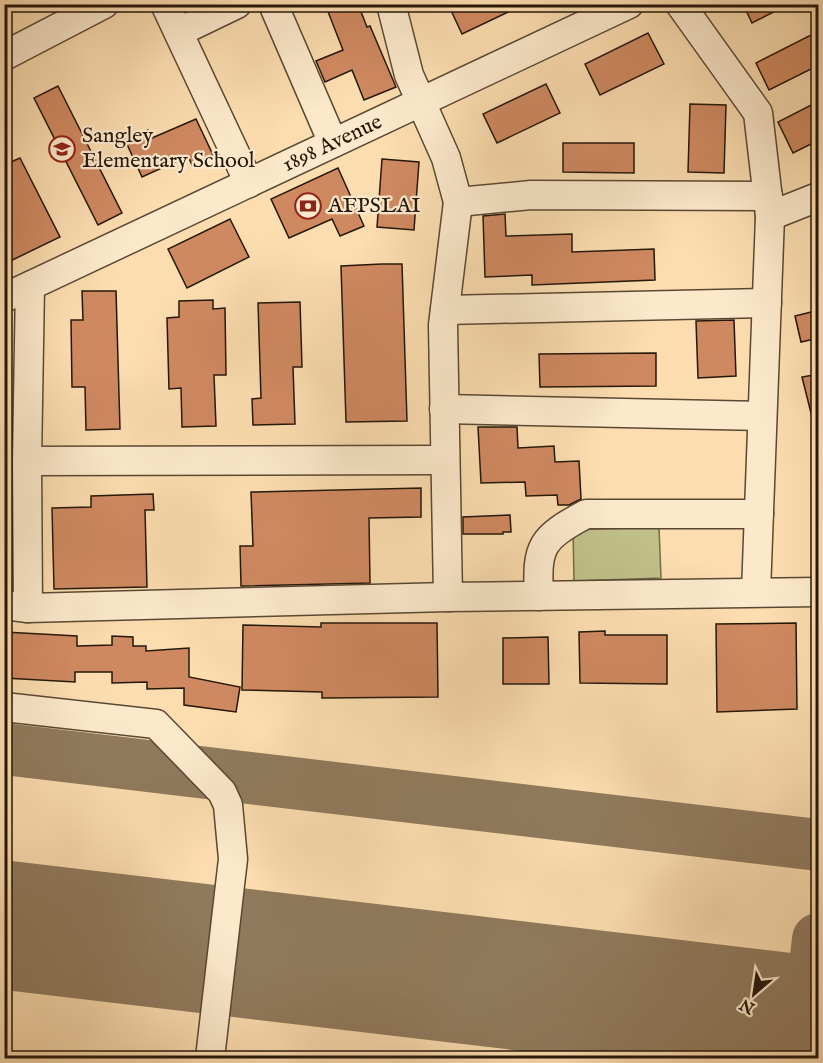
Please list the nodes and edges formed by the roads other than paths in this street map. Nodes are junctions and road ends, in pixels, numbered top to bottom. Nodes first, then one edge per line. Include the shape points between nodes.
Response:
1 (104, 4) edge
2 (165, 4) edge
3 (237, 4) edge
4 (273, 4) edge
5 (391, 4) edge
6 (629, 4) edge
7 (680, 4) edge
8 (179, 32) junction
9 (4, 56) edge
10 (420, 103) junction
11 (333, 143) junction
12 (249, 183) junction
13 (819, 197) edge
14 (458, 202) junction
15 (769, 206) junction
16 (17, 292) edge
17 (767, 303) junction
18 (445, 310) junction
19 (444, 409) junction
20 (762, 417) junction
21 (445, 460) junction
22 (27, 461) junction
23 (759, 514) junction
24 (756, 592) junction
25 (819, 592) edge
26 (539, 596) junction
27 (447, 597) junction
28 (16, 606) edge
29 (4, 707) edge
30 (210, 1059) edge

1 - 9 street
2 - 8 street
3 - 8 street
4 - 11 street
5 - 10 street
6 - 10 street, 1898 Avenue
7 - 15 street via 758,113
8 - 12 street
10 - 11 street, 1898 Avenue
10 - 14 street via 446,158
11 - 12 street, 1898 Avenue
12 - 16 street, 1898 Avenue
13 - 15 street
14 - 15 street via 531,195
14 - 18 street
15 - 17 street
16 - 22 street
17 - 18 street
17 - 20 street
18 - 19 street
19 - 20 street
19 - 21 street
20 - 23 street
21 - 22 street
21 - 27 street
22 - 28 street
23 - 24 street
23 - 26 street via 586,514 547,539 537,567
24 - 25 street
24 - 26 street
26 - 27 street
27 - 28 street
29 - 30 street via 156,724 222,792 228,805 233,859

